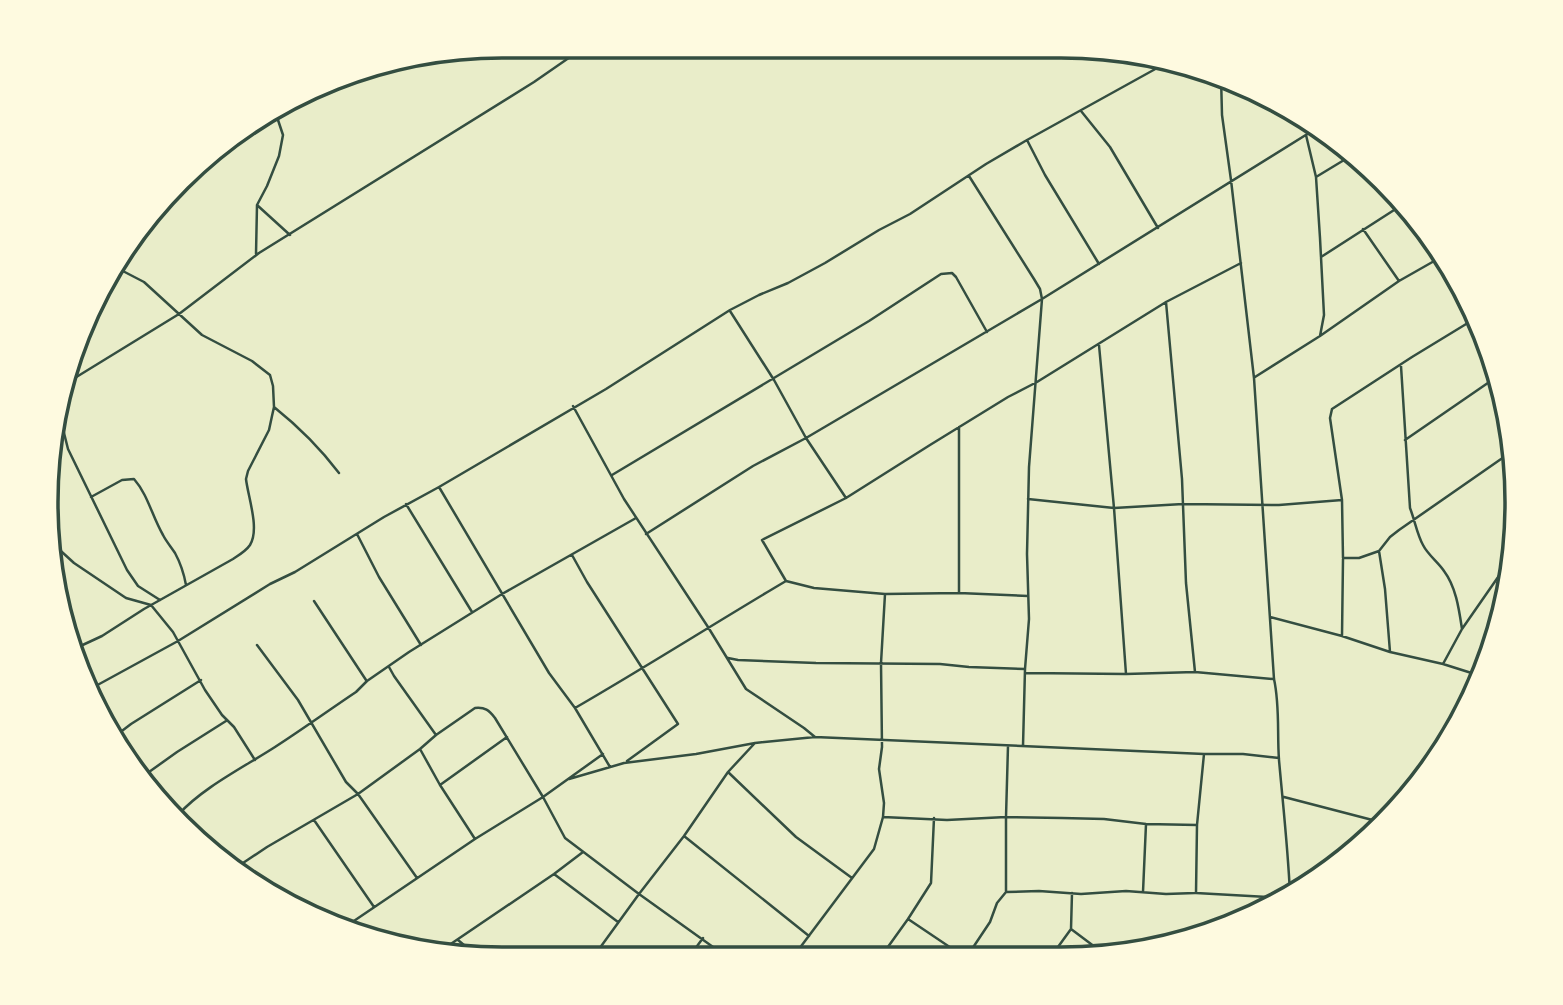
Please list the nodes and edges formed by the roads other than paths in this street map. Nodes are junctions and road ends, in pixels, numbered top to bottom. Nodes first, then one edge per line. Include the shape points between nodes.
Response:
1 (569, 58) edge
2 (1156, 68) edge
3 (1221, 88) edge
4 (1080, 110) junction
5 (278, 119) edge
6 (1306, 134) joint
7 (1027, 141) junction
8 (1344, 160) edge
9 (969, 176) junction
10 (1316, 177) junction
11 (1231, 180) junction
12 (257, 205) junction
13 (1395, 209) edge
14 (1158, 228) junction
15 (1363, 229) junction
16 (290, 235) junction
17 (256, 255) junction
18 (1321, 257) junction
19 (1434, 261) edge
20 (1241, 263) junction
21 (1100, 264) junction
22 (123, 271) edge
23 (1399, 281) junction
24 (1042, 299) junction
25 (1166, 302) junction
26 (730, 310) junction
27 (179, 314) junction
28 (1467, 324) edge
29 (987, 332) junction
30 (1320, 337) junction
31 (1099, 344) junction
32 (1401, 365) junction
33 (76, 377) edge
34 (1254, 378) junction
35 (774, 380) junction
36 (1037, 382) junction
37 (1489, 383) edge
38 (573, 406) junction
39 (274, 407) junction
40 (960, 427) junction
41 (64, 432) edge
42 (806, 438) junction
43 (1405, 440) junction
44 (1502, 458) edge
45 (339, 473) dead end
46 (612, 475) junction
47 (439, 487) junction
48 (91, 497) junction
49 (846, 498) junction
50 (1028, 499) junction
51 (1342, 500) junction
52 (1183, 503) junction
53 (406, 504) junction
54 (1262, 505) junction
55 (1114, 508) junction
56 (636, 518) junction
57 (1414, 519) junction
58 (357, 534) junction
59 (646, 534) junction
60 (61, 551) edge
61 (1379, 551) junction
62 (572, 555) junction
63 (1343, 558) junction
64 (1499, 577) edge
65 (786, 581) junction
66 (187, 585) junction
67 (959, 593) junction
68 (502, 594) junction
69 (885, 594) junction
70 (1028, 596) junction
71 (160, 600) junction
72 (314, 601) dead end
73 (150, 606) junction
74 (473, 613) junction
75 (1270, 617) junction
76 (708, 627) junction
77 (1462, 629) junction
78 (1342, 636) junction
79 (178, 641) junction
80 (81, 645) edge
81 (257, 645) dead end
82 (421, 645) junction
83 (1390, 652) junction
84 (727, 658) junction
85 (881, 663) junction
86 (1443, 664) junction
87 (389, 667) junction
88 (642, 669) junction
89 (1026, 671) junction
90 (1195, 672) junction
91 (1471, 673) edge
92 (1126, 674) junction
93 (1274, 679) junction
94 (201, 680) junction
95 (367, 681) junction
96 (98, 685) edge
97 (575, 708) junction
98 (228, 720) junction
99 (312, 722) junction
100 (121, 732) edge
101 (436, 735) junction
102 (507, 737) junction
103 (815, 737) junction
104 (881, 740) junction
105 (755, 743) junction
106 (1009, 746) junction
107 (1023, 746) junction
108 (420, 749) junction
109 (603, 754) junction
110 (1204, 754) junction
111 (1279, 758) junction
112 (255, 760) junction
113 (624, 764) junction
114 (610, 766) junction
115 (149, 772) edge
116 (728, 772) junction
117 (569, 779) junction
118 (440, 785) junction
119 (358, 793) junction
120 (543, 797) junction
121 (1284, 797) junction
122 (182, 811) edge
123 (883, 817) junction
124 (1006, 817) junction
125 (934, 818) junction
126 (313, 820) junction
127 (1372, 820) edge
128 (1146, 824) junction
129 (1197, 825) junction
130 (684, 835) junction
131 (475, 839) junction
132 (583, 852) junction
133 (243, 863) edge
134 (554, 874) junction
135 (417, 878) junction
136 (852, 878) junction
137 (1290, 884) edge
138 (1006, 891) junction
139 (1143, 892) junction
140 (1072, 893) junction
141 (1196, 893) junction
142 (639, 894) junction
143 (1265, 897) edge
144 (374, 906) junction
145 (908, 919) junction
146 (353, 921) edge
147 (618, 922) junction
148 (1071, 929) junction
149 (809, 936) junction
150 (457, 939) junction
151 (703, 939) junction
152 (450, 944) edge
153 (464, 945) edge
154 (1093, 946) edge
155 (600, 947) edge
156 (697, 947) edge
157 (714, 947) edge
158 (801, 947) edge
159 (888, 947) edge
160 (950, 947) edge
161 (973, 947) edge
162 (1057, 947) edge

1 - 16 street
2 - 4 street
3 - 11 street
4 - 7 street
4 - 14 street via 1110,147
5 - 12 street via 283,135 279,156
6 - 10 street
6 - 11 street
7 - 9 street
7 - 21 street
8 - 10 street
9 - 24 street
9 - 26 street via 825,263
10 - 18 street
11 - 14 street
11 - 20 street
12 - 16 street
12 - 17 street
13 - 15 street
14 - 21 street
15 - 18 street
15 - 23 street
16 - 17 street
17 - 27 street
18 - 30 street via 1324,316
19 - 23 street
20 - 25 street
20 - 34 street
21 - 24 street
22 - 27 street via 144,282
23 - 30 street
24 - 29 street
24 - 36 street
25 - 31 street
25 - 52 street
26 - 35 street
26 - 38 street
27 - 33 street
27 - 39 street via 202,335 270,375
28 - 32 street
29 - 35 street via 956,277 941,274
29 - 42 street
30 - 34 street
31 - 36 street
31 - 55 street
32 - 43 street
32 - 51 street via 1332,409
34 - 54 street
35 - 42 street
35 - 46 street
36 - 40 street
36 - 50 street
37 - 43 street
38 - 46 street
38 - 47 street
39 - 45 street via 321,449
39 - 66 street via 269,430 246,479 254,530 251,544
40 - 49 street
40 - 67 street
41 - 48 street
42 - 49 street
42 - 59 street
43 - 57 street
44 - 57 street
46 - 56 street
47 - 53 street
47 - 68 street
48 - 66 street via 122,480 134,479
48 - 71 street via 135,582
49 - 65 street via 762,540
50 - 55 street
50 - 70 street
51 - 54 street
51 - 63 street
52 - 54 street
52 - 55 street
52 - 90 street
53 - 58 street
53 - 74 street
54 - 75 street
55 - 92 street
56 - 59 street
56 - 62 street
57 - 61 street
57 - 77 street via 1423,547 1451,582
58 - 79 street
58 - 82 street
59 - 76 street
60 - 73 street via 127,598
61 - 63 street
61 - 83 street
62 - 68 street
62 - 88 street
63 - 78 street
64 - 77 street
65 - 69 street
65 - 76 street
66 - 71 street
67 - 69 street
67 - 70 street
68 - 74 street
68 - 97 street
69 - 85 street
70 - 89 street
71 - 73 street
72 - 95 street
73 - 79 street
73 - 80 street
74 - 82 street
75 - 78 street
75 - 93 street
76 - 84 street
76 - 88 street
77 - 86 street
78 - 83 street
79 - 94 street
79 - 96 street
81 - 99 street
82 - 87 street
83 - 86 street
84 - 85 street
84 - 103 street via 746,690
85 - 89 street
85 - 104 street
86 - 91 street
87 - 95 street
87 - 101 street
88 - 97 street
88 - 113 street via 678,724
89 - 92 street
89 - 107 street
90 - 92 street
90 - 93 street
93 - 111 street
94 - 98 street
94 - 100 street
95 - 99 street
97 - 109 street
98 - 112 street
98 - 115 street
99 - 112 street
99 - 119 street via 345,782
101 - 102 street via 481,707 491,713
101 - 108 street
102 - 118 street
102 - 120 street
103 - 104 street
103 - 105 street
104 - 106 street
104 - 123 street
105 - 113 street
105 - 116 street
106 - 107 street
106 - 124 street
107 - 110 street
108 - 118 street
108 - 119 street
109 - 114 street
109 - 117 street
110 - 111 street
110 - 129 street
111 - 121 street
112 - 122 street
113 - 114 street
114 - 117 street
116 - 130 street
116 - 136 street via 796,837
117 - 120 street
118 - 131 street
119 - 126 street
119 - 135 street
120 - 131 street
120 - 132 street via 565,838
121 - 127 street
121 - 137 street
123 - 125 street
123 - 136 street via 874,849
124 - 125 street
124 - 128 street
124 - 138 street
125 - 145 street via 931,883
126 - 133 street
126 - 144 street
128 - 129 street
128 - 139 street
129 - 141 street
130 - 142 street
130 - 149 street
131 - 135 street
132 - 134 street
132 - 142 street
134 - 147 street
134 - 150 street
135 - 144 street
136 - 149 street
138 - 140 street
138 - 161 street
139 - 140 street
139 - 141 street
140 - 148 street
141 - 143 street
142 - 147 street
142 - 151 street
144 - 146 street
145 - 159 street
145 - 160 street
147 - 155 street
148 - 154 street
148 - 162 street
149 - 158 street
150 - 152 street
150 - 153 street
151 - 156 street
151 - 157 street

